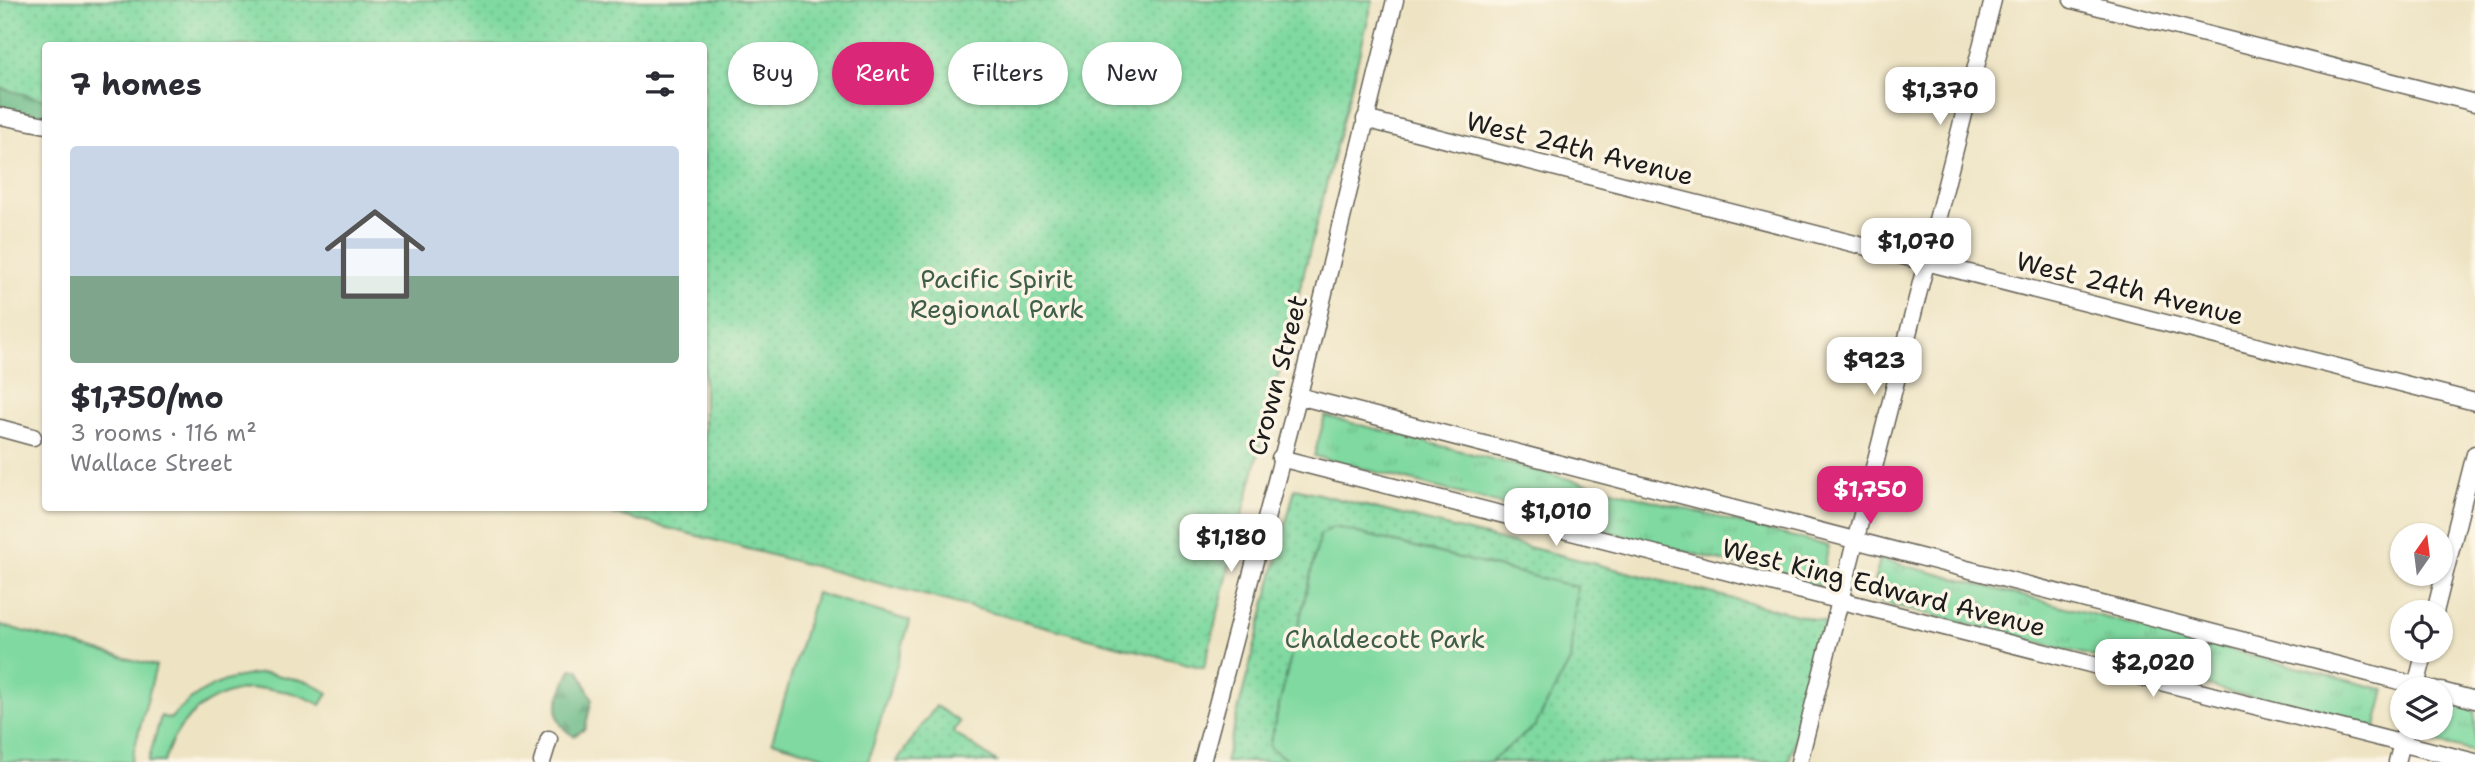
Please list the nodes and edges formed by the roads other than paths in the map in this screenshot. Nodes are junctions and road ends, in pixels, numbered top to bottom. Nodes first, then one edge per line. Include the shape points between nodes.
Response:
1 (1395, 0) edge
2 (1993, 0) edge
3 (2072, 0) edge
4 (2475, 103) edge
5 (0, 116) edge
6 (1365, 118) junction
7 (42, 124) edge
8 (1926, 262) junction
9 (1298, 396) junction
10 (2475, 402) edge
11 (0, 428) edge
12 (33, 437) dead end
13 (2475, 454) edge
14 (1280, 458) junction
15 (1856, 541) junction
16 (2438, 600) edge
17 (1841, 601) junction
18 (2390, 680) edge
19 (2453, 694) edge
20 (2475, 700) edge
21 (2390, 733) edge
22 (549, 739) dead end
23 (2403, 740) edge
24 (2415, 740) edge
25 (542, 762) edge
26 (1202, 762) edge
27 (1799, 762) edge
28 (2397, 762) edge
29 (2475, 762) edge

1 - 6 street, Crown Street
2 - 8 street
3 - 4 street
5 - 7 street
6 - 8 street, West 24th Avenue
6 - 9 street, Crown Street
8 - 10 street, West 24th Avenue
8 - 15 street
9 - 14 street, Crown Street
9 - 15 street, West King Edward Avenue
11 - 12 street
13 - 16 street
14 - 17 street, West King Edward Avenue
14 - 26 street, Crown Street
15 - 17 street
15 - 18 street, West King Edward Avenue
17 - 21 street, West King Edward Avenue
17 - 27 street
19 - 20 street
22 - 25 street
23 - 28 street
24 - 29 street, West King Edward Avenue

